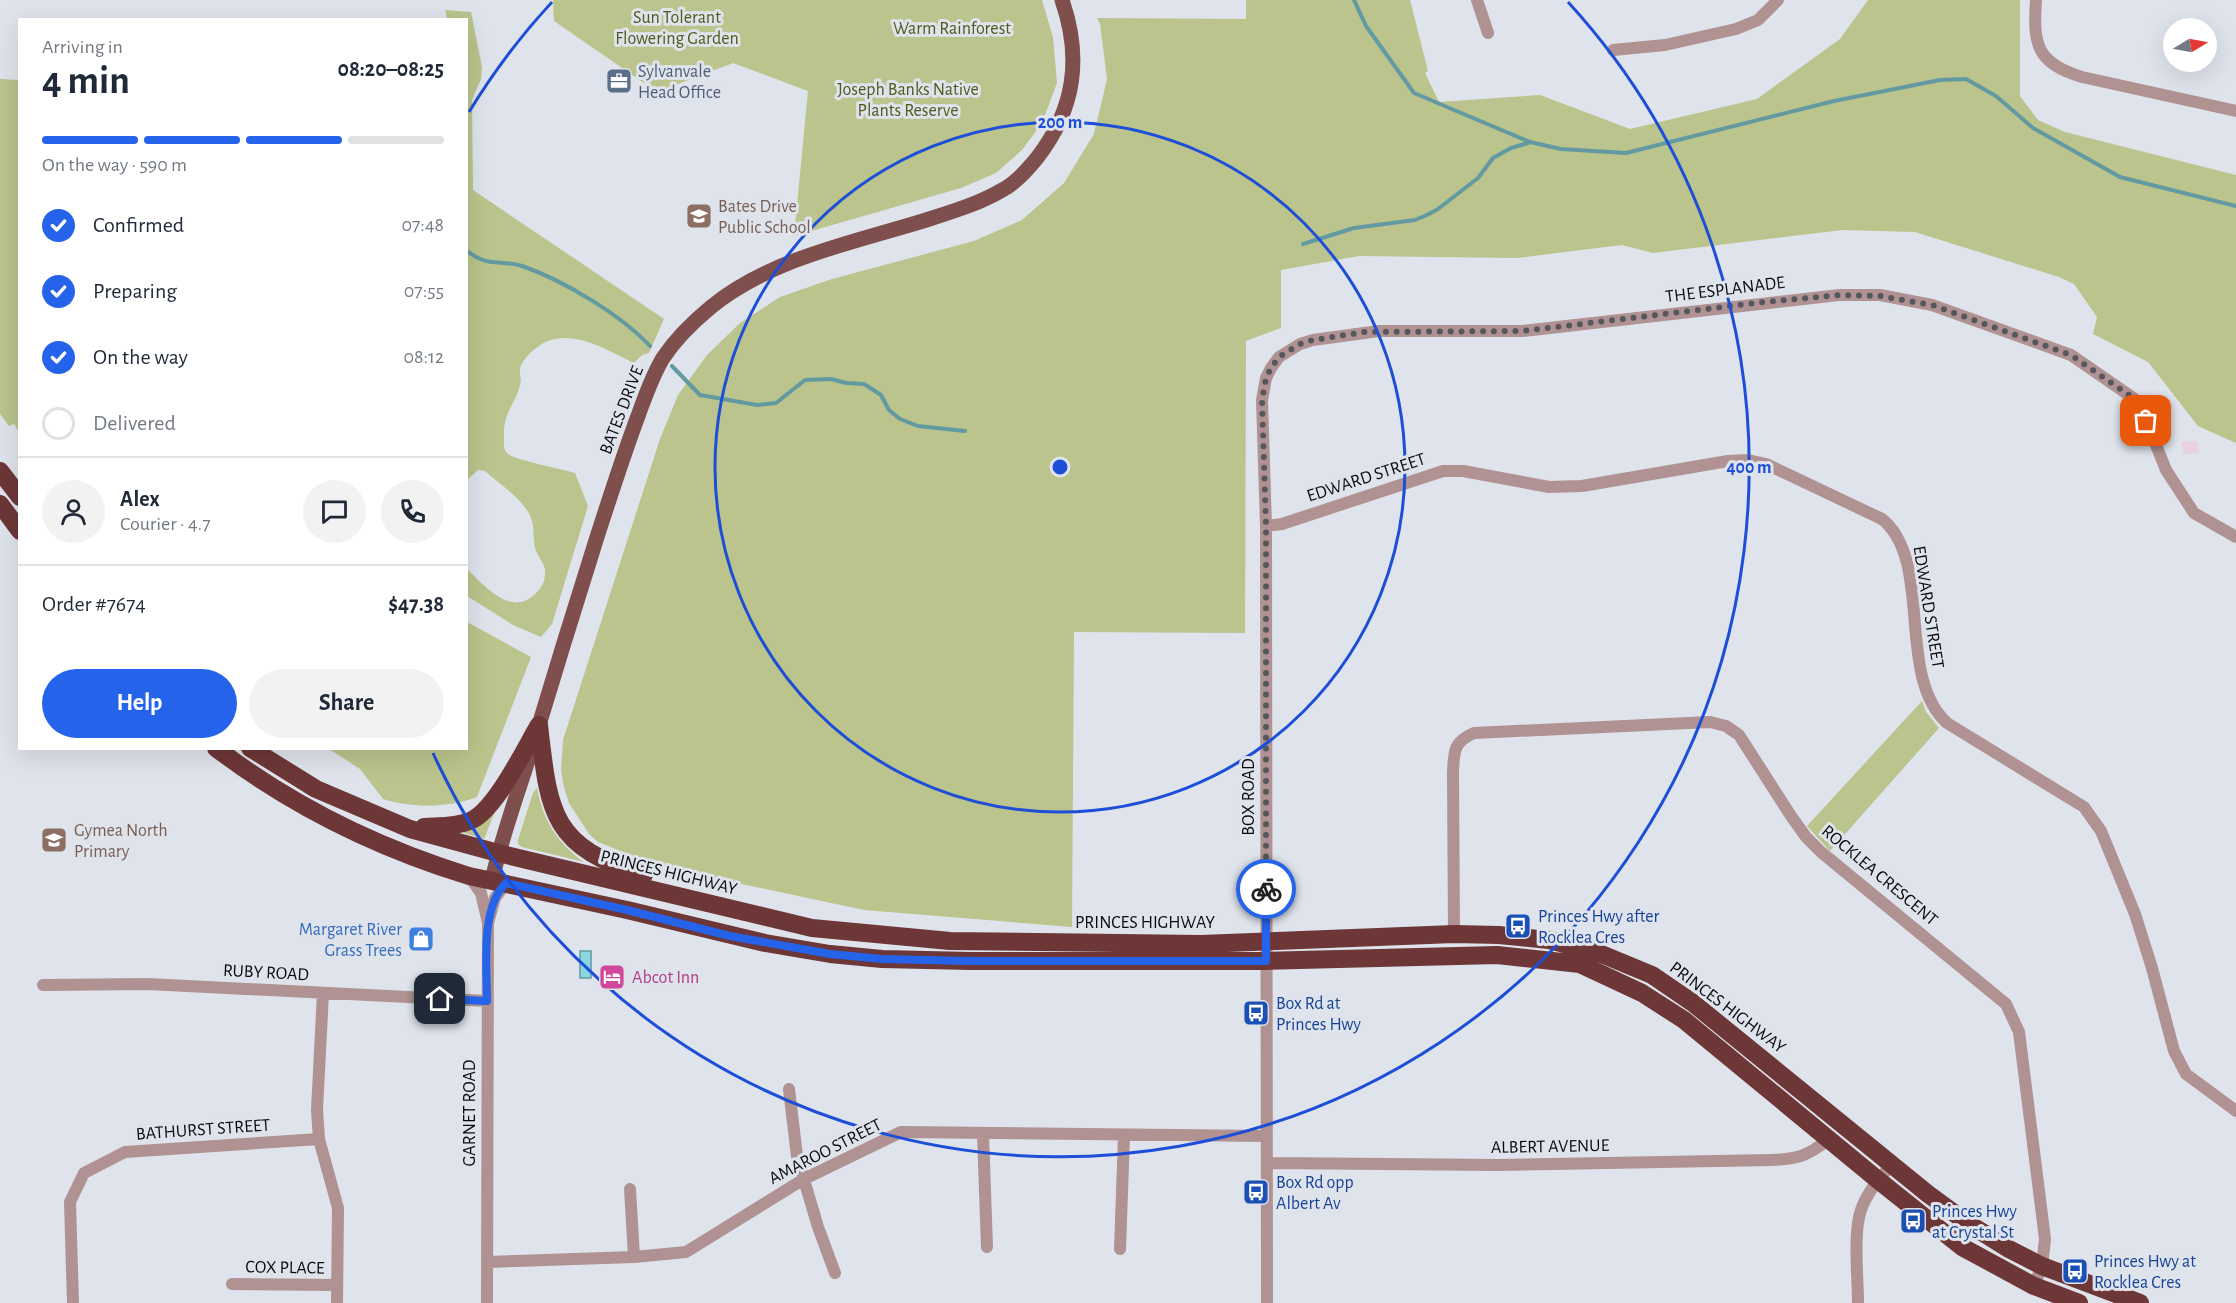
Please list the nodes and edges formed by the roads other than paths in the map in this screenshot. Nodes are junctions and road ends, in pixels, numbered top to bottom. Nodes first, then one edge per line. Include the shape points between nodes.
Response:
1 (1062, 0) edge
2 (1477, 0) edge
3 (1778, 0) edge
4 (2036, 0) edge
5 (1488, 33) dead end
6 (1613, 50) dead end
7 (2236, 111) edge
8 (1262, 400) joint
9 (0, 471) edge
10 (18, 494) edge
11 (0, 504) edge
12 (1266, 526) junction
13 (18, 528) edge
14 (2236, 537) edge
15 (539, 725) junction
16 (219, 750) edge
17 (253, 750) edge
18 (410, 829) junction
19 (498, 853) junction
20 (469, 876) junction
21 (499, 882) junction
22 (667, 892) junction
23 (488, 923) junction
24 (1455, 934) junction
25 (1265, 942) junction
26 (1266, 961) junction
27 (43, 985) dead end
28 (323, 993) junction
29 (487, 1001) junction
30 (789, 1089) dead end
31 (2236, 1111) edge
32 (983, 1135) junction
33 (1124, 1136) junction
34 (1266, 1136) junction
35 (319, 1139) junction
36 (1828, 1140) junction
37 (1267, 1163) junction
38 (1892, 1164) junction
39 (804, 1179) junction
40 (1878, 1180) junction
41 (630, 1189) dead end
42 (987, 1247) dead end
43 (1120, 1249) dead end
44 (634, 1257) junction
45 (487, 1262) junction
46 (2042, 1266) junction
47 (835, 1273) dead end
48 (232, 1284) dead end
49 (337, 1285) junction
50 (2034, 1286) junction
51 (73, 1303) edge
52 (337, 1303) edge
53 (488, 1303) edge
54 (1267, 1303) edge
55 (1858, 1303) edge
56 (2079, 1303) edge
57 (2140, 1303) edge

1 - 15 main road, BATES DRIVE via 1073,43 1069,99 1047,145 1007,188 973,205 820,252 736,288 708,309 664,358 630,436
2 - 5 street
3 - 6 street via 1758,20 1736,29 1665,45
4 - 7 street via 2037,42 2046,59 2062,69 2082,77
8 - 12 street, BOX ROAD
8 - 14 street, THE ESPLANADE via 1266,378 1279,357 1313,340 1379,331 1523,331 1764,302 1839,295 1880,296 1932,305 2071,355 2139,402 2166,470 2194,513
9 - 10 highway
11 - 13 highway
12 - 25 street, BOX ROAD
12 - 31 street, EDWARD STREET via 1443,471 1550,488 1748,460 1766,464 1882,519 1892,527 1904,552 1923,681 1931,704 1947,723 2084,807 2101,831 2135,914 2174,1051 2186,1074
15 - 18 highway via 483,813 460,824
15 - 19 main road, BATES DRIVE
15 - 22 highway via 547,790 564,828 595,857 647,876
16 - 20 highway, PRINCES HIGHWAY via 291,799 354,833
17 - 18 highway, PRINCES HIGHWAY via 316,789
18 - 19 highway, PRINCES HIGHWAY
19 - 21 main road, BATES DRIVE
19 - 22 highway, PRINCES HIGHWAY
20 - 21 highway, PRINCES HIGHWAY
20 - 23 street, GARNET ROAD via 481,893
21 - 23 street, GARNET ROAD
21 - 26 highway, PRINCES HIGHWAY via 730,936 830,954 970,961
22 - 25 highway, PRINCES HIGHWAY via 812,928 920,939
23 - 29 street, GARNET ROAD
24 - 25 highway, PRINCES HIGHWAY
24 - 38 highway, PRINCES HIGHWAY via 1550,940 1599,952 1652,975 1694,1003
24 - 46 street, ROCKLEA CRESCENT via 1453,773 1454,752 1461,739 1486,732 1710,723 1726,726 1739,735 1791,816 1821,852 2006,1004 2019,1032 2045,1239
25 - 26 street, BOX ROAD
26 - 34 street, BOX ROAD
26 - 36 highway, PRINCES HIGHWAY via 1497,955 1580,964 1642,993 1684,1020
27 - 28 street, RUBY ROAD via 148,984
28 - 29 street, RUBY ROAD
28 - 35 street
29 - 45 street, GARNET ROAD
30 - 39 street via 797,1156
32 - 33 street, AMAROO STREET
32 - 39 street, AMAROO STREET via 901,1132
32 - 42 street
33 - 34 street, AMAROO STREET
33 - 43 street
34 - 37 street, BOX ROAD
35 - 49 street via 338,1208
35 - 51 street, BATHURST STREET via 125,1152 84,1173 70,1202
36 - 37 street, ALBERT AVENUE via 1810,1154 1795,1159 1499,1165
36 - 40 highway, PRINCES HIGHWAY
37 - 54 street, BOX ROAD
38 - 40 street
38 - 46 highway, PRINCES HIGHWAY via 1969,1224
39 - 44 street, AMAROO STREET via 686,1252
39 - 47 street
40 - 50 highway, PRINCES HIGHWAY via 1962,1247
40 - 55 street via 1860,1212 1857,1228
41 - 44 street
44 - 45 street, AMAROO STREET
45 - 53 street, GARNET ROAD
46 - 50 street, ROCKLEA CRESCENT
46 - 57 highway, PRINCES HIGHWAY
48 - 49 street, COX PLACE
49 - 52 street
50 - 56 highway, PRINCES HIGHWAY

